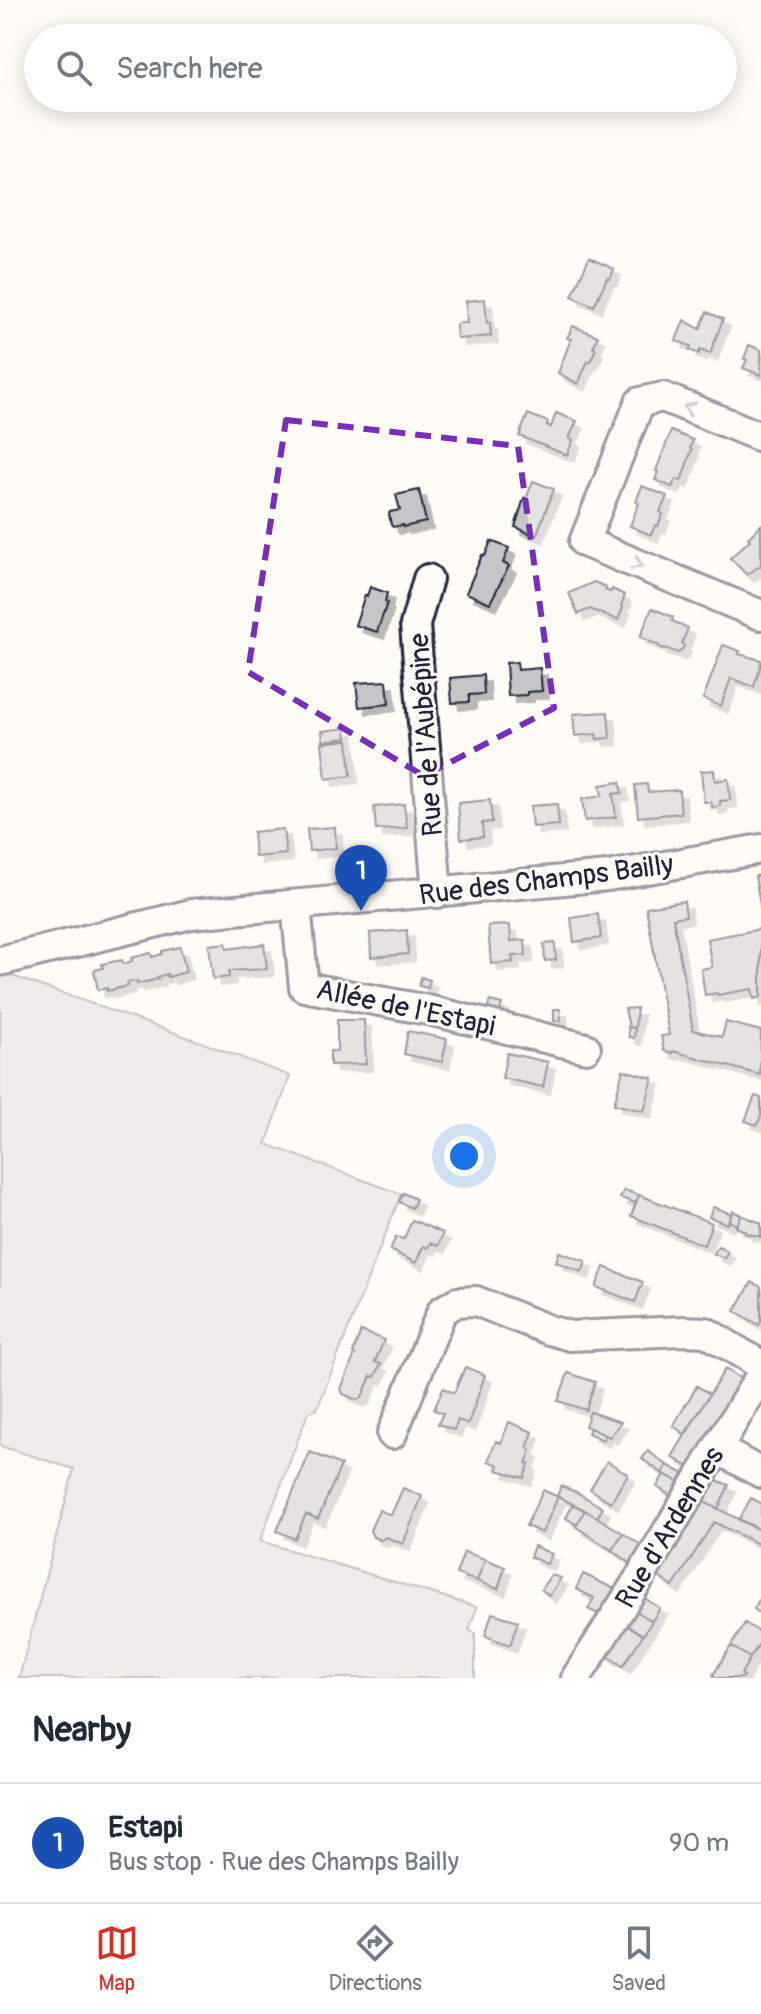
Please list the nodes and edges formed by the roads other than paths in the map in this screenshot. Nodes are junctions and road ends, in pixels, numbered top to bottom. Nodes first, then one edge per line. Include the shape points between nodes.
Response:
1 (761, 437) edge
2 (428, 579) dead end
3 (761, 615) edge
4 (761, 849) edge
5 (437, 893) junction
6 (296, 905) junction
7 (0, 961) edge
8 (586, 1048) dead end
9 (761, 1365) edge
10 (761, 1375) edge
11 (392, 1434) dead end
12 (718, 1449) junction
13 (761, 1473) edge
14 (576, 1678) edge

1 -> 3 street via 663,397 640,402 584,542
2 - 5 street, Rue de l'Aubépine via 415,625
4 - 5 street, Rue des Champs Bailly via 608,876
5 - 6 street, Rue des Champs Bailly
6 - 7 street, Rue des Champs Bailly via 191,914
6 - 8 street, Allée de l'Estapi via 304,987
9 - 11 street via 706,1332 570,1336 476,1301 457,1302 442,1311
10 - 12 street, Rue d'Ardennes
12 - 13 street
12 - 14 street, Rue d'Ardennes

